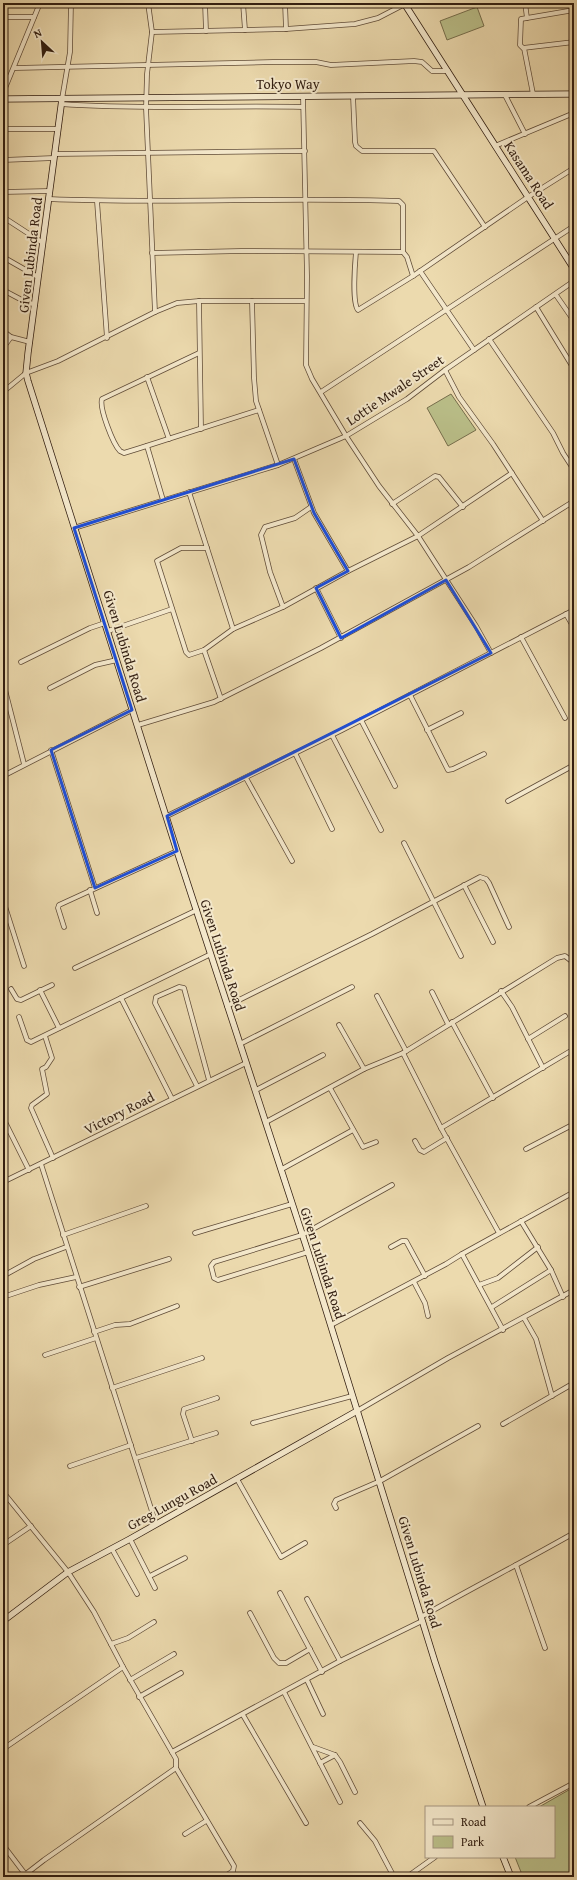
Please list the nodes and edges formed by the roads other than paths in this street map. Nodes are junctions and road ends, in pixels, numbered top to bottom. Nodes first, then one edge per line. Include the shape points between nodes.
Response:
1 (40, 3) edge
2 (71, 3) edge
3 (148, 3) edge
4 (205, 3) edge
5 (243, 3) edge
6 (285, 3) edge
7 (404, 3) edge
8 (525, 3) edge
9 (574, 10) edge
10 (3, 17) edge
11 (34, 17) junction
12 (527, 18) junction
13 (286, 29) junction
14 (245, 30) junction
15 (206, 31) junction
16 (152, 32) junction
17 (574, 42) edge
18 (524, 48) junction
19 (148, 65) junction
20 (68, 66) junction
21 (15, 68) junction
22 (448, 70) junction
23 (458, 86) junction
24 (3, 93) edge
25 (533, 94) junction
26 (574, 94) edge
27 (450, 95) junction
28 (463, 95) junction
29 (476, 95) junction
30 (505, 95) junction
31 (214, 96) junction
32 (303, 96) junction
33 (353, 96) junction
34 (146, 97) junction
35 (3, 99) edge
36 (62, 101) junction
37 (214, 106) junction
38 (303, 107) junction
39 (146, 108) junction
40 (470, 108) junction
41 (574, 112) edge
42 (3, 129) edge
43 (58, 129) junction
44 (525, 134) junction
45 (495, 146) junction
46 (305, 151) junction
47 (149, 153) junction
48 (54, 156) junction
49 (3, 160) edge
50 (574, 168) edge
51 (50, 191) junction
52 (3, 192) edge
53 (528, 197) junction
54 (49, 199) junction
55 (305, 200) junction
56 (97, 201) junction
57 (148, 201) junction
58 (3, 217) edge
59 (574, 226) edge
60 (485, 227) junction
61 (555, 238) junction
62 (44, 243) junction
63 (306, 251) junction
64 (356, 252) junction
65 (403, 252) junction
66 (152, 253) junction
67 (3, 257) edge
68 (574, 269) edge
69 (420, 271) junction
70 (414, 276) junction
71 (38, 277) junction
72 (574, 281) edge
73 (3, 290) edge
74 (556, 295) junction
75 (199, 301) junction
76 (252, 301) junction
77 (306, 301) junction
78 (36, 305) junction
79 (536, 307) junction
80 (446, 311) junction
81 (155, 312) junction
82 (574, 321) edge
83 (3, 331) edge
84 (11, 337) junction
85 (107, 338) junction
86 (489, 339) junction
87 (30, 342) junction
88 (3, 348) edge
89 (474, 350) junction
90 (199, 353) junction
91 (574, 369) edge
92 (445, 370) junction
93 (26, 373) junction
94 (147, 377) junction
95 (3, 392) edge
96 (321, 392) junction
97 (259, 410) junction
98 (201, 429) junction
99 (346, 436) junction
100 (168, 439) junction
101 (147, 446) junction
102 (294, 459) junction
103 (278, 465) junction
104 (574, 470) edge
105 (512, 473) junction
106 (189, 492) junction
107 (163, 500) junction
108 (574, 501) edge
109 (392, 504) junction
110 (311, 507) junction
111 (463, 507) junction
112 (543, 521) junction
113 (74, 528) junction
114 (418, 536) junction
115 (207, 548) junction
116 (348, 571) junction
117 (446, 580) junction
118 (316, 588) junction
119 (283, 607) junction
120 (172, 609) junction
121 (574, 610) edge
122 (566, 614) junction
123 (105, 623) junction
124 (574, 628) edge
125 (233, 629) junction
126 (108, 631) junction
127 (521, 637) junction
128 (341, 638) junction
129 (204, 650) junction
130 (491, 653) junction
131 (117, 660) junction
132 (21, 662) dead end
133 (3, 682) edge
134 (50, 688) dead end
135 (410, 695) junction
136 (220, 699) junction
137 (132, 710) junction
138 (461, 713) dead end
139 (565, 718) dead end
140 (361, 720) junction
141 (138, 725) junction
142 (428, 730) junction
143 (332, 735) junction
144 (51, 750) junction
145 (295, 753) junction
146 (484, 754) dead end
147 (24, 764) junction
148 (574, 765) edge
149 (3, 776) edge
150 (246, 778) junction
151 (395, 786) dead end
152 (508, 801) dead end
153 (167, 816) junction
154 (332, 828) dead end
155 (380, 830) dead end
156 (404, 843) dead end
157 (177, 851) junction
158 (292, 861) dead end
159 (464, 885) junction
160 (95, 888) junction
161 (90, 890) junction
162 (3, 900) edge
163 (434, 901) junction
164 (196, 910) junction
165 (97, 913) dead end
166 (64, 927) dead end
167 (508, 927) dead end
168 (493, 942) dead end
169 (211, 954) junction
170 (461, 956) dead end
171 (574, 963) edge
172 (24, 966) dead end
173 (75, 968) dead end
174 (52, 985) dead end
175 (352, 987) dead end
176 (11, 989) dead end
177 (40, 990) junction
178 (502, 991) junction
179 (432, 992) dead end
180 (377, 996) dead end
181 (121, 998) junction
182 (227, 1006) junction
183 (565, 1016) dead end
184 (19, 1017) dead end
185 (450, 1023) junction
186 (339, 1025) dead end
187 (59, 1028) junction
188 (45, 1036) junction
189 (528, 1039) junction
190 (240, 1044) junction
191 (574, 1049) edge
192 (405, 1052) junction
193 (323, 1055) dead end
194 (246, 1063) junction
195 (543, 1068) junction
196 (364, 1069) junction
197 (209, 1080) junction
198 (197, 1086) junction
199 (330, 1088) junction
200 (256, 1090) junction
201 (492, 1098) junction
202 (172, 1099) junction
203 (3, 1118) edge
204 (266, 1122) junction
205 (574, 1124) edge
206 (441, 1128) junction
207 (353, 1130) junction
208 (448, 1138) junction
209 (415, 1141) dead end
210 (376, 1142) dead end
211 (526, 1149) dead end
212 (53, 1158) junction
213 (41, 1164) junction
214 (282, 1169) junction
215 (29, 1170) junction
216 (3, 1182) edge
217 (392, 1185) dead end
218 (574, 1192) edge
219 (292, 1204) junction
220 (146, 1206) dead end
221 (521, 1221) junction
222 (195, 1233) dead end
223 (499, 1233) junction
224 (63, 1235) junction
225 (302, 1235) junction
226 (66, 1246) junction
227 (391, 1247) dead end
228 (538, 1247) junction
229 (308, 1252) junction
230 (462, 1254) junction
231 (169, 1259) dead end
232 (551, 1270) junction
233 (3, 1276) edge
234 (425, 1276) junction
235 (76, 1277) junction
236 (414, 1282) junction
237 (479, 1285) junction
238 (79, 1287) junction
239 (574, 1290) edge
240 (3, 1297) edge
241 (563, 1297) junction
242 (177, 1306) dead end
243 (492, 1307) junction
244 (428, 1316) dead end
245 (524, 1318) junction
246 (331, 1325) junction
247 (503, 1330) junction
248 (94, 1332) junction
249 (96, 1338) junction
250 (45, 1355) dead end
251 (202, 1358) dead end
252 (574, 1383) edge
253 (112, 1388) junction
254 (352, 1396) junction
255 (552, 1396) junction
256 (217, 1398) dead end
257 (357, 1411) junction
258 (253, 1423) dead end
259 (502, 1424) dead end
260 (478, 1426) dead end
261 (216, 1433) dead end
262 (192, 1441) junction
263 (131, 1445) junction
264 (136, 1458) junction
265 (70, 1466) dead end
266 (237, 1479) junction
267 (380, 1481) junction
268 (3, 1492) edge
269 (336, 1508) dead end
270 (156, 1524) junction
271 (31, 1526) junction
272 (574, 1533) edge
273 (130, 1539) junction
274 (305, 1543) dead end
275 (3, 1545) edge
276 (112, 1548) junction
277 (185, 1558) dead end
278 (516, 1565) junction
279 (68, 1572) junction
280 (150, 1576) junction
281 (156, 1588) dead end
282 (280, 1593) dead end
283 (138, 1594) dead end
284 (307, 1600) dead end
285 (250, 1613) dead end
286 (422, 1619) junction
287 (3, 1621) edge
288 (154, 1622) dead end
289 (111, 1644) junction
290 (546, 1648) dead end
291 (310, 1649) junction
292 (174, 1654) dead end
293 (340, 1661) junction
294 (123, 1667) junction
295 (322, 1672) junction
296 (181, 1673) dead end
297 (130, 1680) junction
298 (307, 1680) junction
299 (284, 1692) junction
300 (140, 1697) junction
301 (323, 1714) dead end
302 (243, 1715) junction
303 (313, 1746) junction
304 (3, 1749) edge
305 (172, 1752) junction
306 (335, 1756) junction
307 (320, 1763) junction
308 (176, 1768) junction
309 (574, 1782) edge
310 (355, 1792) dead end
311 (340, 1802) dead end
312 (483, 1806) edge
313 (531, 1806) edge
314 (206, 1821) junction
315 (306, 1823) dead end
316 (360, 1823) dead end
317 (185, 1834) dead end
318 (3, 1845) edge
319 (434, 1858) edge
320 (503, 1858) edge
321 (23, 1876) edge
322 (224, 1877) edge
323 (394, 1877) edge
324 (407, 1877) edge
325 (511, 1877) edge

1 - 11 street
2 - 20 street
3 - 16 street
4 - 15 street
5 - 14 street
6 - 13 street
7 - 13 street via 366,22
7 - 22 street, Kasama Road
8 - 12 street
9 - 12 street
10 - 11 street
11 - 21 street
12 - 18 street via 521,19 520,45
13 - 14 street
14 - 15 street
15 - 16 street
16 - 19 street
17 - 18 street
18 - 25 street
19 - 20 street
19 - 22 street via 274,62 316,62 331,65 414,61 422,62 432,71
19 - 34 street
20 - 21 street
20 - 36 street
21 - 24 street
22 - 23 street, Kasama Road
23 - 27 street
23 - 28 street, Kasama Road
25 - 26 street, Tokyo Way
25 - 30 street, Tokyo Way
27 - 28 street, Tokyo Way
27 - 33 street, Tokyo Way
28 - 29 street, Tokyo Way
28 - 40 street, Kasama Road
29 - 30 street, Tokyo Way
29 - 40 street via 470,102
30 - 44 street
31 - 32 street, Tokyo Way
31 - 34 street, Tokyo Way
31 - 37 street
32 - 33 street, Tokyo Way
32 - 38 street
33 - 60 street via 355,142 358,148 434,151
34 - 36 street, Tokyo Way
34 - 39 street
35 - 36 street, Tokyo Way
36 - 39 street
36 - 43 street, Given Lubinda Road
37 - 38 street
37 - 39 street
38 - 46 street
39 - 47 street
40 - 45 street, Kasama Road
41 - 44 street
42 - 43 street
43 - 48 street, Given Lubinda Road
44 - 45 street
45 - 53 street, Kasama Road
46 - 47 street
46 - 55 street
47 - 48 street
47 - 57 street
48 - 49 street
48 - 51 street, Given Lubinda Road
50 - 53 street
51 - 52 street
51 - 54 street, Given Lubinda Road
53 - 60 street
53 - 61 street, Kasama Road
54 - 56 street
54 - 62 street, Given Lubinda Road
55 - 57 street
55 - 63 street
55 - 65 street via 399,201 403,205
56 - 57 street
56 - 85 street
57 - 66 street
58 - 62 street
59 - 61 street
60 - 69 street
61 - 68 street, Kasama Road
61 - 80 street
62 - 71 street, Given Lubinda Road
63 - 64 street
63 - 66 street
63 - 77 street
64 - 65 street
64 - 70 street via 357,310 366,307
65 - 70 street
66 - 81 street
67 - 71 street
69 - 70 street
69 - 80 street
71 - 78 street, Given Lubinda Road
72 - 74 street, Lottie Mwale Street
73 - 78 street
74 - 79 street, Lottie Mwale Street
74 - 82 street
75 - 76 street
75 - 81 street via 177,303
75 - 90 street
76 - 77 street
76 - 97 street via 254,378
77 - 96 street via 306,365
78 - 87 street, Given Lubinda Road
79 - 86 street, Lottie Mwale Street
79 - 91 street
80 - 89 street
80 - 96 street
81 - 85 street
83 - 84 street
84 - 87 street
84 - 88 street
85 - 93 street via 58,362
86 - 89 street, Lottie Mwale Street
86 - 104 street via 553,433 562,453
87 - 93 street, Given Lubinda Road
89 - 92 street, Lottie Mwale Street
90 - 94 street
90 - 98 street
92 - 99 street, Lottie Mwale Street via 402,402
92 - 105 street via 459,397
93 - 95 street
93 - 113 street, Given Lubinda Road
94 - 100 street
94 - 101 street via 107,396 101,403 120,452
96 - 99 street
97 - 98 street
97 - 103 street
98 - 100 street
99 - 102 street, Lottie Mwale Street
99 - 109 street
100 - 101 street
101 - 107 street
102 - 103 street, Lottie Mwale Street
102 - 110 street
103 - 106 street, Lottie Mwale Street
105 - 111 street
105 - 112 street
106 - 107 street, Lottie Mwale Street
106 - 115 street
107 - 113 street, Lottie Mwale Street
108 - 112 street
109 - 111 street via 435,476 439,477
109 - 114 street
110 - 116 street
110 - 119 street via 295,518 265,527 261,535 270,572
111 - 114 street
112 - 117 street
113 - 123 street, Given Lubinda Road
114 - 116 street
114 - 117 street
115 - 120 street via 181,548 157,560
115 - 125 street
116 - 118 street
117 - 128 street
117 - 130 street
118 - 119 street
118 - 128 street
119 - 125 street
120 - 126 street
120 - 129 street via 186,654 191,655
121 - 122 street
122 - 124 street
122 - 127 street
123 - 126 street, Given Lubinda Road
123 - 132 street
125 - 129 street
126 - 131 street, Given Lubinda Road
127 - 130 street
127 - 139 street
128 - 136 street
129 - 136 street
130 - 135 street
131 - 134 street via 95,665
131 - 137 street, Given Lubinda Road
133 - 147 street
135 - 140 street
135 - 142 street
136 - 141 street
137 - 141 street, Given Lubinda Road
137 - 144 street
138 - 142 street
140 - 143 street
140 - 151 street
141 - 153 street, Given Lubinda Road
142 - 146 street via 448,770
143 - 145 street
143 - 155 street
144 - 147 street
144 - 160 street
145 - 150 street
145 - 154 street
147 - 149 street
148 - 152 street
150 - 153 street
150 - 158 street
153 - 157 street, Given Lubinda Road
156 - 163 street
157 - 160 street
157 - 164 street, Given Lubinda Road
159 - 163 street
159 - 167 street via 480,877 486,879
159 - 168 street
160 - 161 street
161 - 165 street
161 - 166 street via 59,905
162 - 172 street
163 - 170 street
163 - 182 street
164 - 169 street, Given Lubinda Road
164 - 173 street
169 - 181 street
169 - 182 street, Given Lubinda Road
171 - 178 street via 565,956 557,958
174 - 177 street
175 - 190 street
176 - 177 street via 19,1000
177 - 187 street
178 - 185 street
178 - 189 street
179 - 185 street
180 - 192 street
181 - 187 street
181 - 202 street
182 - 190 street, Given Lubinda Road
183 - 189 street
184 - 188 street via 29,1042
185 - 192 street
185 - 201 street
186 - 196 street
187 - 188 street
188 - 212 street via 52,1058 42,1069 48,1089 47,1094 32,1104 31,1108
189 - 195 street
190 - 194 street, Given Lubinda Road
191 - 195 street
192 - 196 street
192 - 206 street
193 - 200 street
194 - 197 street, Victory Road
194 - 200 street, Given Lubinda Road
195 - 201 street
196 - 199 street
197 - 198 street, Victory Road
197 - 198 street via 184,988 179,987 156,997 155,1003
198 - 202 street, Victory Road
199 - 204 street
199 - 207 street
200 - 204 street, Given Lubinda Road
201 - 206 street
202 - 212 street, Victory Road
203 - 215 street
204 - 214 street, Given Lubinda Road
205 - 211 street
206 - 208 street
207 - 210 street via 363,1147
207 - 214 street
208 - 209 street via 424,1152
208 - 223 street
212 - 213 street, Victory Road
213 - 215 street, Victory Road
213 - 224 street
214 - 219 street, Given Lubinda Road
215 - 216 street, Victory Road
217 - 225 street
218 - 221 street
219 - 222 street
219 - 225 street, Given Lubinda Road
220 - 224 street
221 - 223 street
221 - 228 street
223 - 230 street
224 - 226 street
225 - 229 street, Given Lubinda Road
225 - 229 street via 214,1262 211,1264 214,1278 218,1280
226 - 233 street via 34,1259
226 - 235 street
227 - 234 street via 406,1241
228 - 232 street
228 - 237 street via 498,1278
229 - 246 street, Given Lubinda Road
230 - 234 street
230 - 237 street
231 - 238 street
232 - 241 street
232 - 243 street
234 - 236 street
235 - 238 street
235 - 240 street via 39,1285
236 - 244 street via 425,1303
236 - 246 street
237 - 243 street
238 - 248 street
239 - 241 street
241 - 245 street
242 - 248 street via 130,1324 115,1325
243 - 247 street
245 - 247 street
245 - 255 street via 536,1339
246 - 254 street, Given Lubinda Road
247 - 257 street via 448,1358
248 - 249 street
249 - 250 street
249 - 253 street
251 - 253 street
252 - 255 street
253 - 263 street
254 - 257 street, Given Lubinda Road
254 - 258 street
255 - 259 street
256 - 262 street via 184,1409 183,1414
257 - 266 street, Greg Lungu Road
257 - 267 street, Given Lubinda Road
260 - 267 street
261 - 262 street
262 - 264 street
263 - 264 street
263 - 265 street
264 - 270 street
266 - 270 street, Greg Lungu Road
266 - 274 street via 281,1557
267 - 269 street via 336,1500
267 - 286 street, Given Lubinda Road
268 - 271 street
270 - 273 street, Greg Lungu Road
271 - 275 street
271 - 279 street
272 - 278 street
273 - 276 street, Greg Lungu Road
273 - 280 street
276 - 279 street, Greg Lungu Road
276 - 283 street
277 - 280 street
278 - 286 street
278 - 290 street
279 - 287 street, Greg Lungu Road
279 - 289 street
280 - 281 street
282 - 291 street
284 - 293 street
285 - 291 street via 274,1658 280,1663 286,1663
286 - 293 street
286 - 312 street, Given Lubinda Road
288 - 289 street via 128,1638
289 - 294 street
291 - 295 street
292 - 297 street
293 - 295 street
294 - 297 street
294 - 304 street
295 - 298 street
296 - 300 street
297 - 300 street
298 - 299 street
298 - 301 street
299 - 302 street
299 - 303 street
300 - 305 street
302 - 305 street
302 - 315 street
303 - 306 street
303 - 307 street
305 - 308 street via 177,1763
306 - 307 street
306 - 310 street
307 - 311 street
308 - 314 street
308 - 321 street
309 - 313 street
314 - 317 street
314 - 322 street via 234,1866
316 - 323 street via 375,1841
318 - 321 street
319 - 324 street
320 - 325 street

